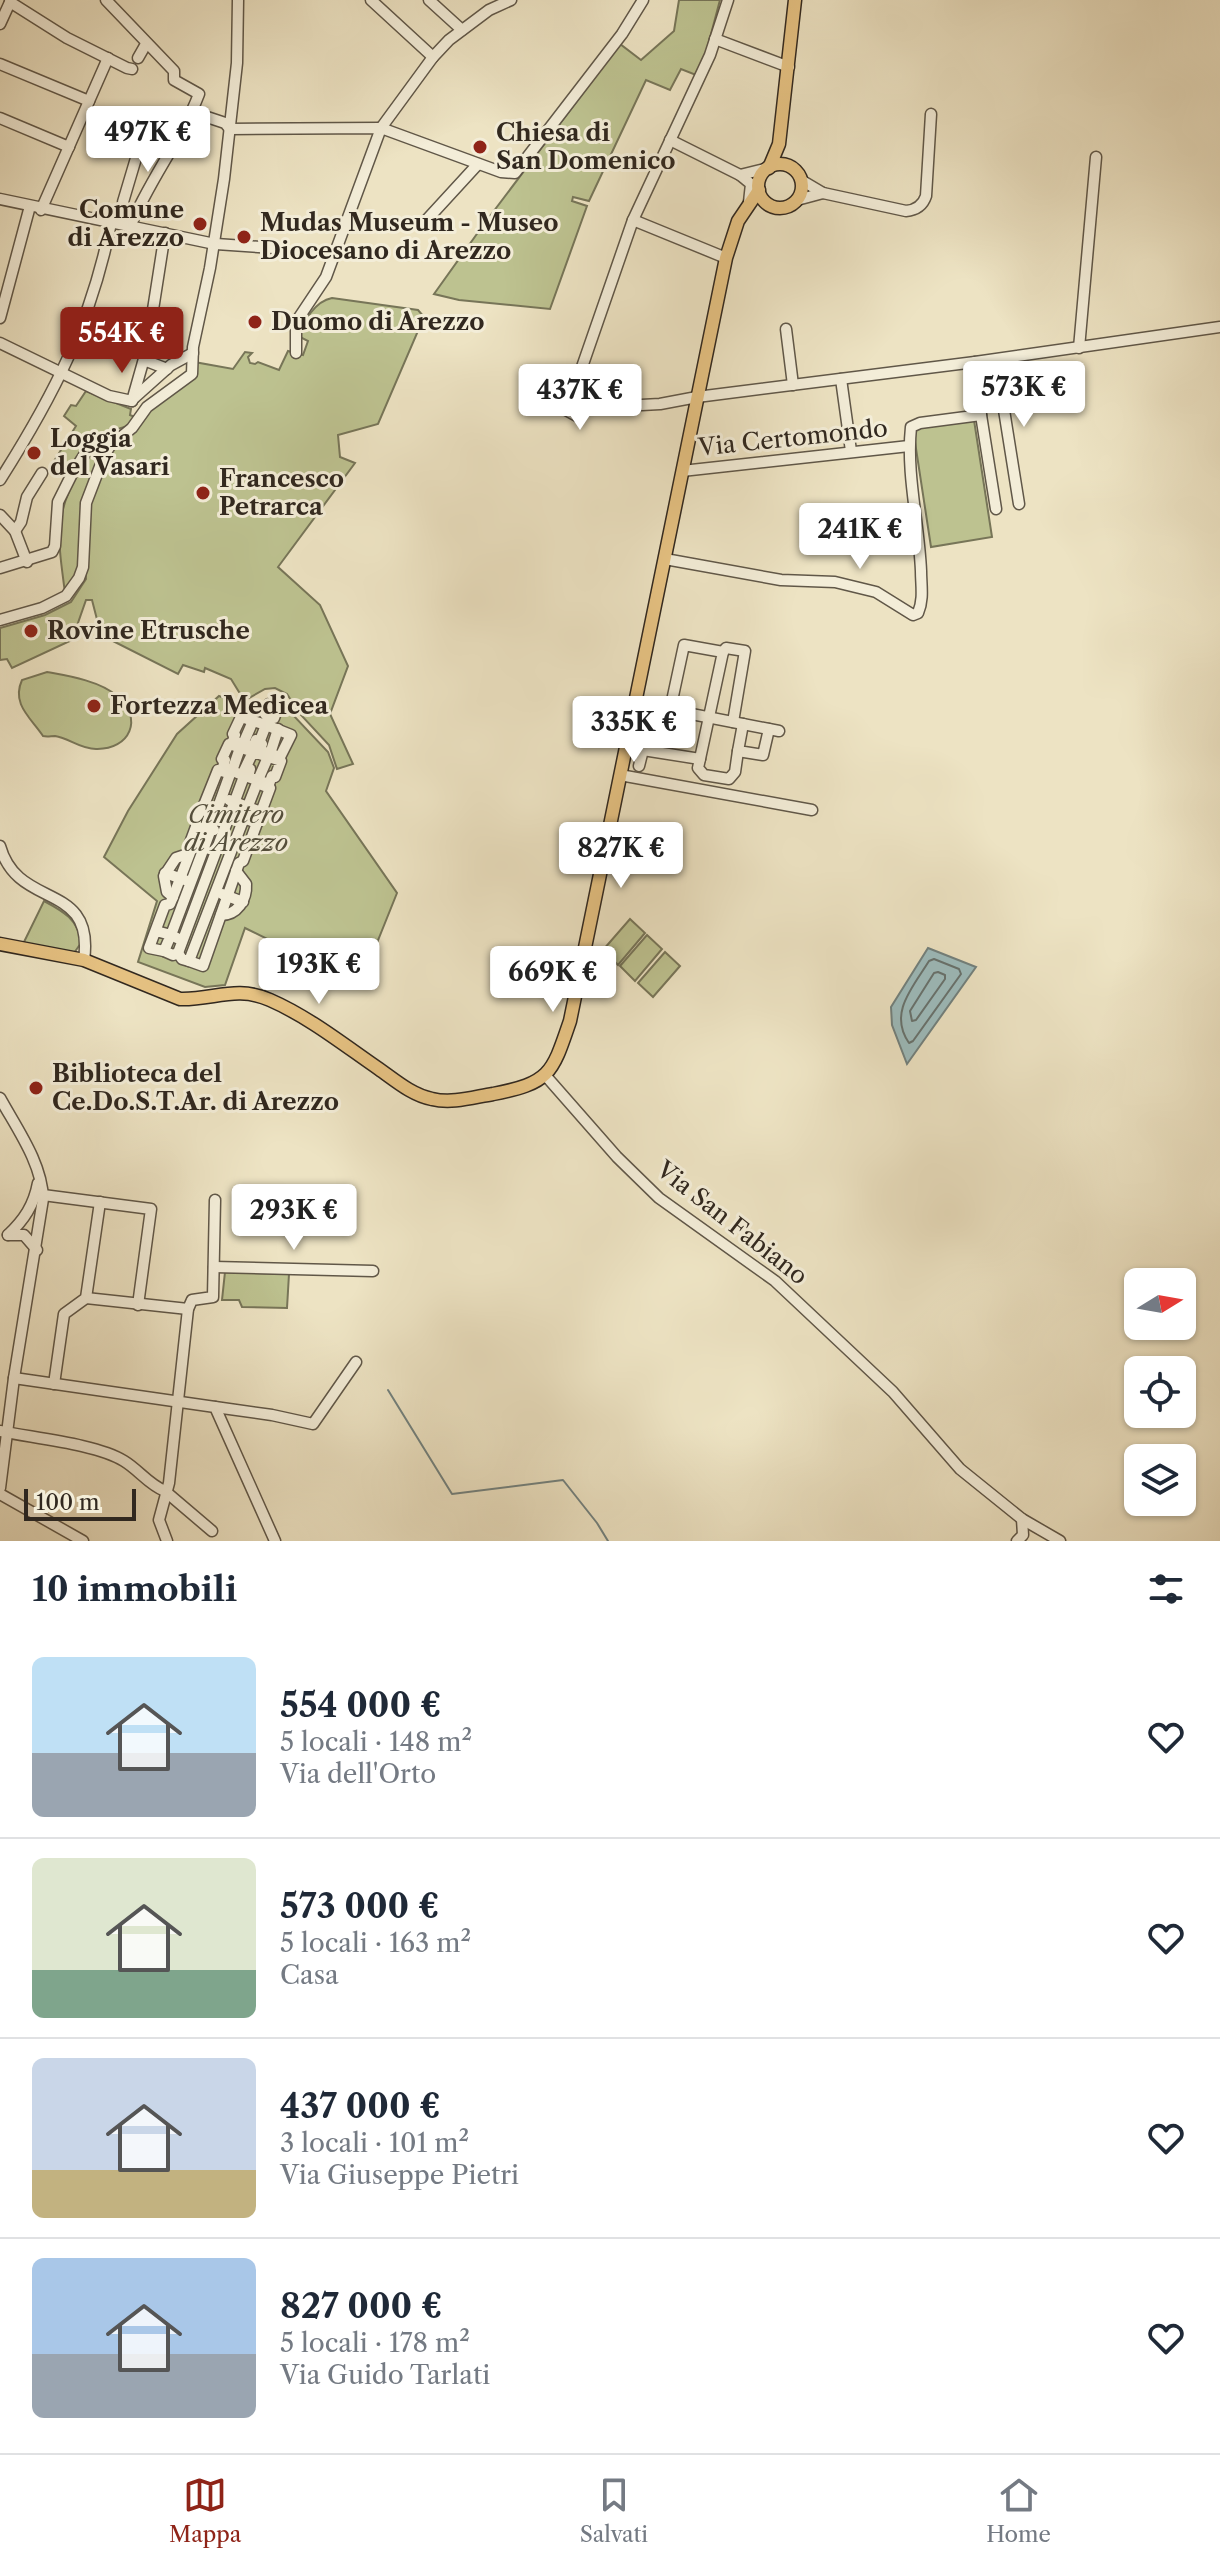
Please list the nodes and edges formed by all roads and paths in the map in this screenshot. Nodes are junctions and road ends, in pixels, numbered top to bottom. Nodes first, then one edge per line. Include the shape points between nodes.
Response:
1 (106, 0) edge
2 (238, 0) edge
3 (371, 0) edge
4 (429, 0) edge
5 (510, 0) edge
6 (643, 0) edge
7 (728, 0) edge
8 (795, 0) edge
9 (10, 1) edge
10 (0, 24) edge
11 (462, 30) junction
12 (715, 39) junction
13 (146, 44) junction
14 (433, 57) junction
15 (108, 58) junction
16 (138, 58) dead end
17 (0, 64) edge
18 (789, 67) junction
19 (132, 69) dead end
20 (89, 101) junction
21 (192, 112) junction
22 (931, 114) dead end
23 (0, 118) edge
24 (381, 128) junction
25 (230, 129) junction
26 (142, 138) dead end
27 (670, 140) junction
28 (779, 144) junction
29 (69, 147) junction
30 (1096, 157) dead end
31 (478, 164) junction
32 (789, 167) junction
33 (769, 168) junction
34 (740, 175) junction
35 (801, 180) junction
36 (755, 187) junction
37 (823, 193) junction
38 (0, 199) edge
39 (797, 200) junction
40 (768, 204) junction
41 (36, 208) junction
42 (746, 210) junction
43 (633, 220) junction
44 (114, 224) junction
45 (422, 225) dead end
46 (130, 227) junction
47 (165, 233) junction
48 (274, 248) dead end
49 (726, 258) junction
50 (0, 318) edge
51 (1220, 327) edge
52 (786, 329) dead end
53 (0, 343) edge
54 (1079, 348) junction
55 (193, 353) junction
56 (296, 353) dead end
57 (144, 360) junction
58 (975, 362) junction
59 (167, 369) junction
60 (62, 375) junction
61 (841, 379) junction
62 (793, 385) junction
63 (573, 393) junction
64 (697, 397) junction
65 (132, 401) junction
66 (586, 408) junction
67 (981, 411) junction
68 (120, 437) junction
69 (909, 446) junction
70 (851, 451) junction
71 (682, 471) junction
72 (42, 473) dead end
73 (0, 480) edge
74 (1019, 504) dead end
75 (996, 509) dead end
76 (0, 515) edge
77 (15, 531) junction
78 (665, 559) junction
79 (27, 562) junction
80 (0, 568) edge
81 (0, 620) edge
82 (723, 652) junction
83 (635, 703) junction
84 (652, 707) junction
85 (670, 710) junction
86 (708, 718) junction
87 (268, 721) junction
88 (738, 723) junction
89 (259, 741) junction
90 (242, 746) junction
91 (643, 750) junction
92 (738, 751) junction
93 (253, 752) junction
94 (269, 755) junction
95 (700, 759) junction
96 (639, 766) dead end
97 (231, 772) junction
98 (246, 773) junction
99 (620, 775) junction
100 (258, 782) junction
101 (209, 793) junction
102 (222, 798) junction
103 (235, 802) junction
104 (204, 805) junction
105 (217, 810) junction
106 (613, 810) junction
107 (812, 810) dead end
108 (230, 814) junction
109 (245, 815) junction
110 (259, 817) junction
111 (197, 823) junction
112 (211, 829) junction
113 (223, 833) junction
114 (236, 837) junction
115 (250, 841) junction
116 (606, 844) junction
117 (0, 846) edge
118 (193, 858) junction
119 (210, 866) junction
120 (230, 871) junction
121 (165, 873) junction
122 (178, 878) junction
123 (190, 882) junction
124 (203, 887) junction
125 (216, 892) junction
126 (602, 895) junction
127 (227, 896) junction
128 (243, 902) junction
129 (175, 903) junction
130 (193, 913) junction
131 (206, 917) junction
132 (220, 918) junction
133 (156, 931) junction
134 (171, 935) junction
135 (183, 940) junction
136 (0, 944) edge
137 (196, 945) junction
138 (208, 950) junction
139 (164, 951) junction
140 (178, 953) junction
141 (84, 960) junction
142 (189, 961) junction
143 (582, 961) junction
144 (545, 1075) junction
145 (0, 1098) edge
146 (40, 1174) junction
147 (43, 1195) junction
148 (215, 1200) dead end
149 (100, 1202) junction
150 (42, 1215) junction
151 (4, 1238) edge
152 (37, 1250) junction
153 (214, 1267) junction
154 (373, 1271) dead end
155 (86, 1298) junction
156 (138, 1305) junction
157 (188, 1309) junction
158 (356, 1362) dead end
159 (14, 1378) junction
160 (54, 1384) junction
161 (180, 1401) junction
162 (215, 1407) junction
163 (4, 1432) edge
164 (0, 1488) edge
165 (165, 1491) junction
166 (0, 1494) edge
167 (1022, 1519) junction
168 (212, 1531) dead end
169 (83, 1541) edge
170 (167, 1541) edge
171 (275, 1541) edge
172 (1017, 1541) edge
173 (1060, 1541) edge

1 - 13 street
2 - 25 street
3 - 14 street
4 - 11 street
5 - 11 street
6 - 31 street via 518,172
7 - 12 street
8 - 18 main road
9 - 10 street
9 - 15 street
11 - 14 street
12 - 18 street
12 - 27 street
13 - 16 street
13 - 21 street via 174,71 174,80 199,94
14 - 24 street
15 - 19 street
15 - 20 street
17 - 20 street
18 - 28 main road
20 - 29 street
21 - 25 street
21 - 46 street
22 - 37 street via 926,196 919,207 906,211
23 - 29 street
24 - 25 street
24 - 31 street
24 - 56 street via 326,277 296,322
25 - 55 street
26 - 44 street
27 - 34 street
27 - 43 street
28 - 32 main road
28 - 33 main road
29 - 41 street
30 - 54 street
31 - 45 street
32 - 33 main road
32 - 35 main road
33 - 34 street
33 - 36 main road
34 - 36 street
35 - 37 street
35 - 39 main road
36 - 40 main road
36 - 42 main road
37 - 39 street
38 - 41 street
39 - 40 main road via 787,207
40 - 42 main road
41 - 44 street
41 - 50 street
42 - 49 main road
43 - 49 street
43 - 63 street
44 - 46 street
44 - 60 street via 94,295
46 - 47 street
47 - 48 street via 213,244
47 - 57 street
49 - 64 main road
51 - 54 street
52 - 62 street
53 - 60 street
54 - 58 street
55 - 59 street
55 - 68 street via 189,378 147,407
57 - 59 street
57 - 65 street
58 - 61 street
58 - 67 street
59 - 65 street
60 - 65 street
60 - 73 street
61 - 62 street
61 - 70 street
62 - 64 street
63 - 66 street via 584,397
63 - 66 street via 564,403 568,413 577,416
64 - 66 street
64 - 71 main road
67 - 69 street via 911,427
67 - 74 street via 1000,405 1004,410
67 - 75 street
68 - 79 street via 96,441 88,449 58,502 52,552
68 - 81 street via 104,456 86,503 79,578 66,596
69 - 70 street, Via Certomondo
69 - 78 street via 923,590 918,613 896,607 876,592 835,582 781,580
70 - 71 street, Via Certomondo
71 - 78 main road
72 - 77 street
76 - 77 street
77 - 79 street
78 - 83 main road
79 - 80 street
82 - 85 street via 684,645
82 - 86 street
82 - 88 street via 745,651
83 - 84 street
83 - 99 main road
84 - 85 street
84 - 91 street
85 - 86 street
86 - 88 street
86 - 95 street
87 - 89 street
87 - 90 street via 241,717 233,741
87 - 94 street via 291,735 280,757
88 - 92 street
88 - 92 street via 774,730 763,755
89 - 90 street via 253,747
89 - 94 street via 259,750
90 - 93 street
90 - 97 street via 229,744 222,759
91 - 95 street
91 - 96 street
92 - 95 street via 729,779 704,775 698,768
93 - 94 street
93 - 98 street
94 - 100 street via 281,761 275,777 269,784
97 - 98 street
97 - 101 street via 218,770
97 - 102 street
98 - 100 street
98 - 103 street
99 - 106 main road
99 - 107 street
100 - 109 street
100 - 110 street via 270,788
101 - 102 street
101 - 104 street
102 - 103 street
102 - 105 street
103 - 108 street
103 - 109 street
104 - 105 street
104 - 111 street
105 - 108 street
105 - 112 street
106 - 116 main road
106 - 126 main road
108 - 109 street
108 - 113 street
109 - 110 street
109 - 114 street
110 - 115 street
111 - 112 street
111 - 118 street via 190,843
112 - 113 street
112 - 118 street
113 - 114 street
113 - 119 street
114 - 115 street
114 - 120 street
115 - 120 street
116 - 126 main road
116 - 143 main road
117 - 141 street via 12,873 75,913 85,930
118 - 119 street
118 - 121 street via 176,858
118 - 122 street
118 - 123 street
119 - 120 street
119 - 124 street
120 - 125 street
120 - 127 street
120 - 128 street via 246,884
121 - 122 street
121 - 129 street
122 - 123 street
122 - 129 street
123 - 124 street
123 - 129 street
124 - 125 street
124 - 130 street
125 - 127 street
125 - 131 street
126 - 143 main road
127 - 128 street
127 - 132 street
128 - 132 street
129 - 130 street
129 - 133 street via 165,905
129 - 134 street
130 - 131 street
130 - 135 street
131 - 132 street
131 - 137 street
132 - 138 street
133 - 134 street
133 - 139 street via 149,948
134 - 135 street
134 - 139 street
135 - 137 street
135 - 140 street
136 - 141 main road
137 - 138 street
137 - 142 street
138 - 142 street via 203,966
139 - 140 street
140 - 142 street
141 - 144 main road via 180,999 248,992 271,1000 408,1089 435,1100 528,1087
143 - 144 main road via 559,1055
144 - 167 street, Via San Fabiano via 659,1198 775,1281 893,1392 960,1469
145 - 146 street
146 - 147 street
146 - 151 street via 32,1205
147 - 149 street
147 - 150 street
148 - 153 street
149 - 155 street
149 - 156 street via 151,1209
150 - 151 street
150 - 152 street
151 - 152 street via 24,1235
152 - 159 street
153 - 154 street
153 - 157 street via 213,1297 192,1300
155 - 156 street
155 - 160 street via 64,1314
156 - 157 street
157 - 161 street
158 - 162 street via 313,1424
159 - 160 street
159 - 163 street
160 - 161 street
161 - 162 street
161 - 165 street
162 - 171 street
163 - 164 street
163 - 165 street via 102,1452
165 - 168 street
165 - 170 street via 159,1520
166 - 169 street
167 - 172 street via 1023,1535
167 - 173 street, Via San Fabiano

